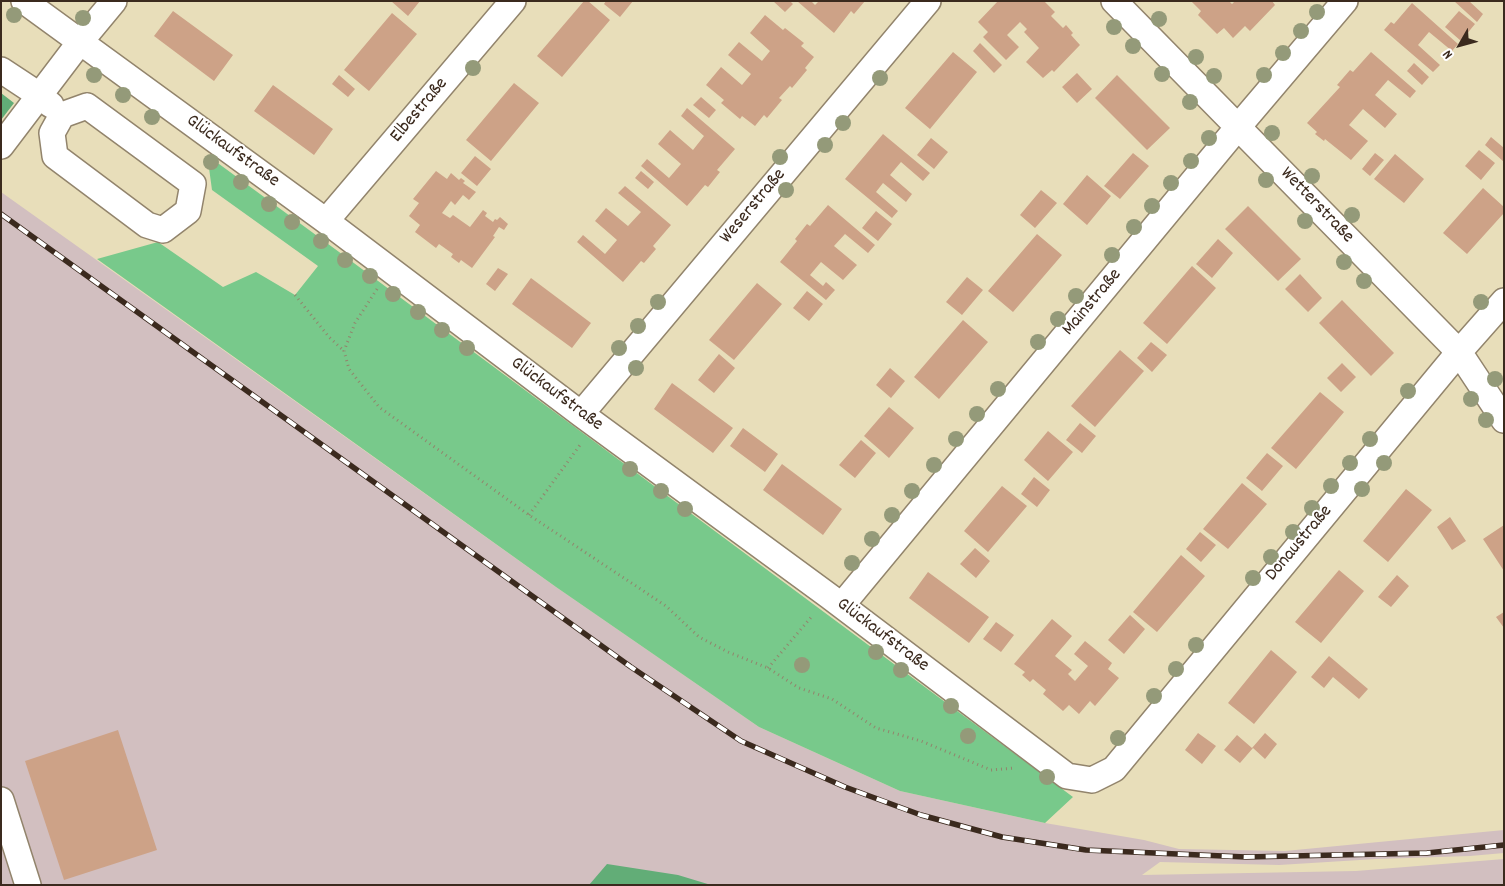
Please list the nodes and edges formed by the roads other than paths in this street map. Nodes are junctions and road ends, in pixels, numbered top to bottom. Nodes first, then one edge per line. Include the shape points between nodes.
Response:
1 (24, 1) edge
2 (114, 1) edge
3 (513, 1) edge
4 (928, 1) edge
5 (1114, 1) edge
6 (1345, 1) edge
7 (80, 42) junction
8 (1, 70) edge
9 (39, 95) junction
10 (62, 115) junction
11 (1238, 127) junction
12 (1, 146) edge
13 (326, 221) junction
14 (1504, 301) edge
15 (1458, 352) junction
16 (588, 419) junction
17 (1504, 420) edge
18 (835, 600) junction
19 (1092, 780) joint
20 (1, 800) edge
21 (28, 885) edge

1 - 7 street, Glückaufstraße
2 - 7 street
3 - 13 street, Elbestraße
4 - 16 street, Weserstraße
5 - 11 street, Wetterstraße
6 - 11 street, Mainstraße
7 - 9 street
7 - 13 street, Glückaufstraße
8 - 9 street
9 - 10 street
9 - 12 street
10 - 10 street via 52,133 55,156 147,225 163,230 188,211 193,184 87,106
11 - 15 street, Wetterstraße
11 - 18 street, Mainstraße
13 - 16 street, Glückaufstraße
14 - 15 street, Donaustraße
15 - 17 street, Wetterstraße
15 - 19 street, Donaustraße via 1114,769
16 - 18 street, Glückaufstraße
18 - 19 street, Glückaufstraße via 1067,776
20 - 21 street

